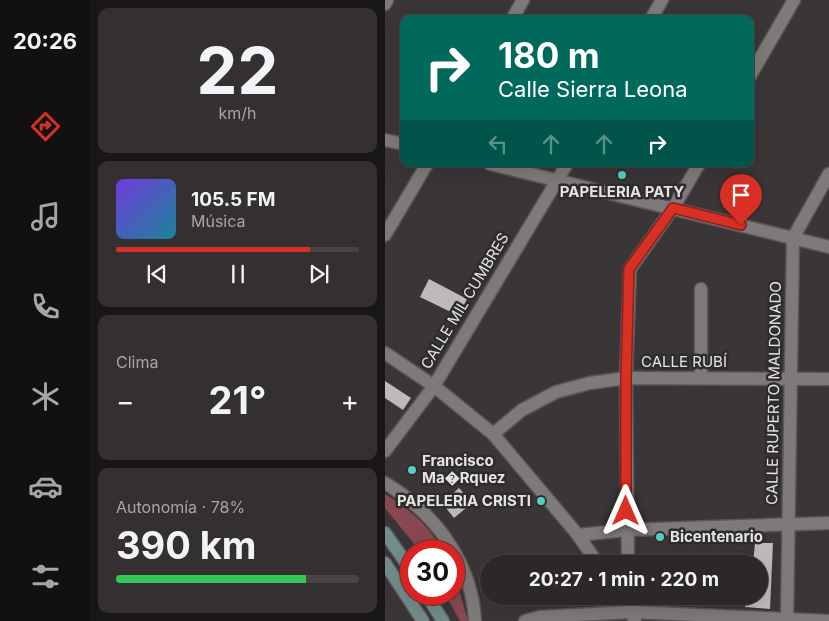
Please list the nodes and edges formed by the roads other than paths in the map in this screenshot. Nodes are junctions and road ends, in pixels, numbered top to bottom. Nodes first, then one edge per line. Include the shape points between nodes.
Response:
1 (387, 0) edge
2 (523, 0) edge
3 (662, 0) edge
4 (794, 0) edge
5 (385, 4) edge
6 (514, 15) edge
7 (653, 15) edge
8 (754, 69) edge
9 (385, 140) edge
10 (400, 143) edge
11 (425, 167) edge
12 (503, 167) edge
13 (565, 167) edge
14 (697, 167) edge
15 (829, 174) edge
16 (557, 180) junction
17 (673, 208) junction
18 (385, 235) edge
19 (793, 238) junction
20 (829, 246) edge
21 (701, 289) dead end
22 (385, 352) edge
23 (626, 378) junction
24 (701, 378) junction
25 (791, 379) junction
26 (829, 379) edge
27 (434, 386) junction
28 (493, 434) junction
29 (385, 451) edge
30 (385, 484) edge
31 (829, 523) edge
32 (789, 525) junction
33 (626, 530) junction
34 (385, 533) edge
35 (579, 535) junction
36 (400, 554) edge
37 (592, 555) edge
38 (627, 555) edge
39 (385, 563) edge
40 (433, 605) edge
41 (626, 605) edge
42 (633, 616) edge
43 (541, 619) edge
44 (787, 620) edge
45 (423, 621) edge
46 (443, 621) edge
47 (475, 621) edge
48 (525, 621) edge
49 (829, 621) edge

1 - 5 street
2 - 6 street
3 - 7 street
4 - 8 street
9 - 10 street
11 - 18 street
12 - 16 street
13 - 16 street, CALLE MIL CUMBRES
14 - 17 street
15 - 19 street, CALLE RUPERTO MALDONADO
16 - 17 street
16 - 27 street, CALLE MIL CUMBRES
17 - 19 street
17 - 23 street via 629,269
19 - 20 street
19 - 25 street, CALLE RUPERTO MALDONADO
21 - 24 street
22 - 27 street
23 - 24 street, CALLE RUBÍ
23 - 28 street, CALLE RUBÍ via 556,392 522,410
23 - 33 street
24 - 25 street, CALLE RUBÍ
25 - 26 street, CALLE RUBÍ
25 - 32 street, CALLE RUPERTO MALDONADO
27 - 28 street
27 - 29 street, CALLE MIL CUMBRES
28 - 35 street
30 - 47 street via 426,512 442,531 465,574 473,598
31 - 32 street
32 - 33 street
32 - 44 street, CALLE RUPERTO MALDONADO
33 - 35 street
33 - 38 street
34 - 36 street
35 - 37 street
39 - 45 street
40 - 46 street
41 - 42 street
42 - 43 street
42 - 44 street
43 - 48 street
44 - 49 street

